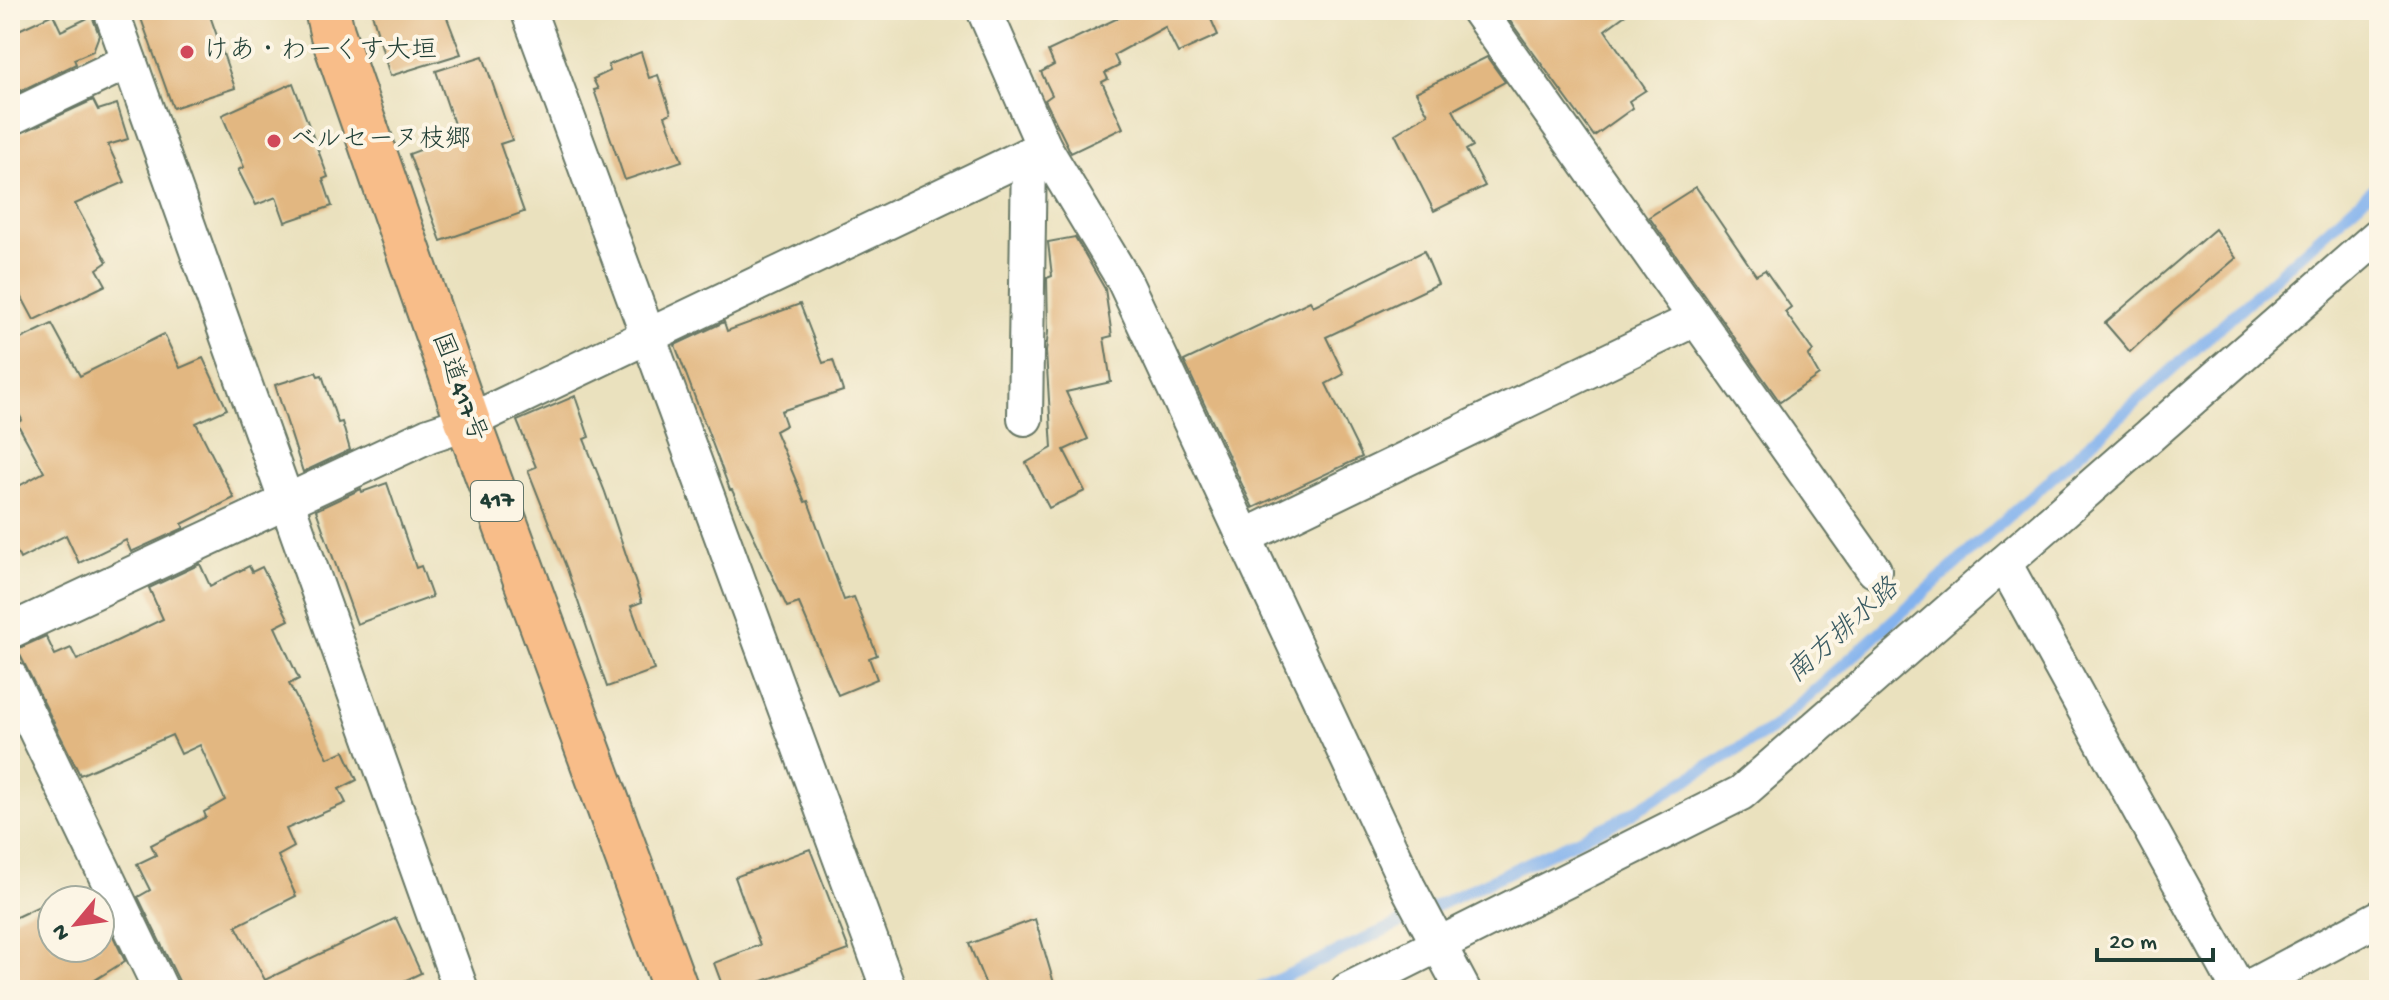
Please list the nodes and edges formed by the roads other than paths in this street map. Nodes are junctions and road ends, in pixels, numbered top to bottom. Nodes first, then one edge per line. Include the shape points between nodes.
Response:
1 (111, 10) edge
2 (327, 10) edge
3 (528, 10) edge
4 (984, 10) edge
5 (1478, 10) edge
6 (129, 61) junction
7 (10, 118) edge
8 (1037, 151) junction
9 (2379, 235) edge
10 (1695, 319) junction
11 (647, 336) junction
12 (1025, 418) dead end
13 (468, 422) junction
14 (286, 502) junction
15 (1244, 537) junction
16 (2004, 563) junction
17 (1874, 570) dead end
18 (10, 631) edge
19 (10, 677) edge
20 (2379, 918) edge
21 (1434, 939) junction
22 (161, 990) edge
23 (461, 990) edge
24 (676, 990) edge
25 (889, 990) edge
26 (1348, 990) edge
27 (1463, 990) edge
28 (2242, 990) edge

1 - 6 street
2 - 13 highway, 国道417号 / 417
3 - 11 street
4 - 8 street
5 - 10 street
6 - 7 street
6 - 14 street
8 - 11 street
8 - 12 street
8 - 15 street via 1124,280
9 - 16 street
10 - 15 street
10 - 17 street
11 - 13 street
11 - 25 street
13 - 14 street
13 - 24 highway, 国道417号 / 417
14 - 18 street
14 - 23 street
15 - 21 street
16 - 21 street via 1741,793
16 - 28 street
19 - 22 street
20 - 28 street
21 - 26 street
21 - 27 street

